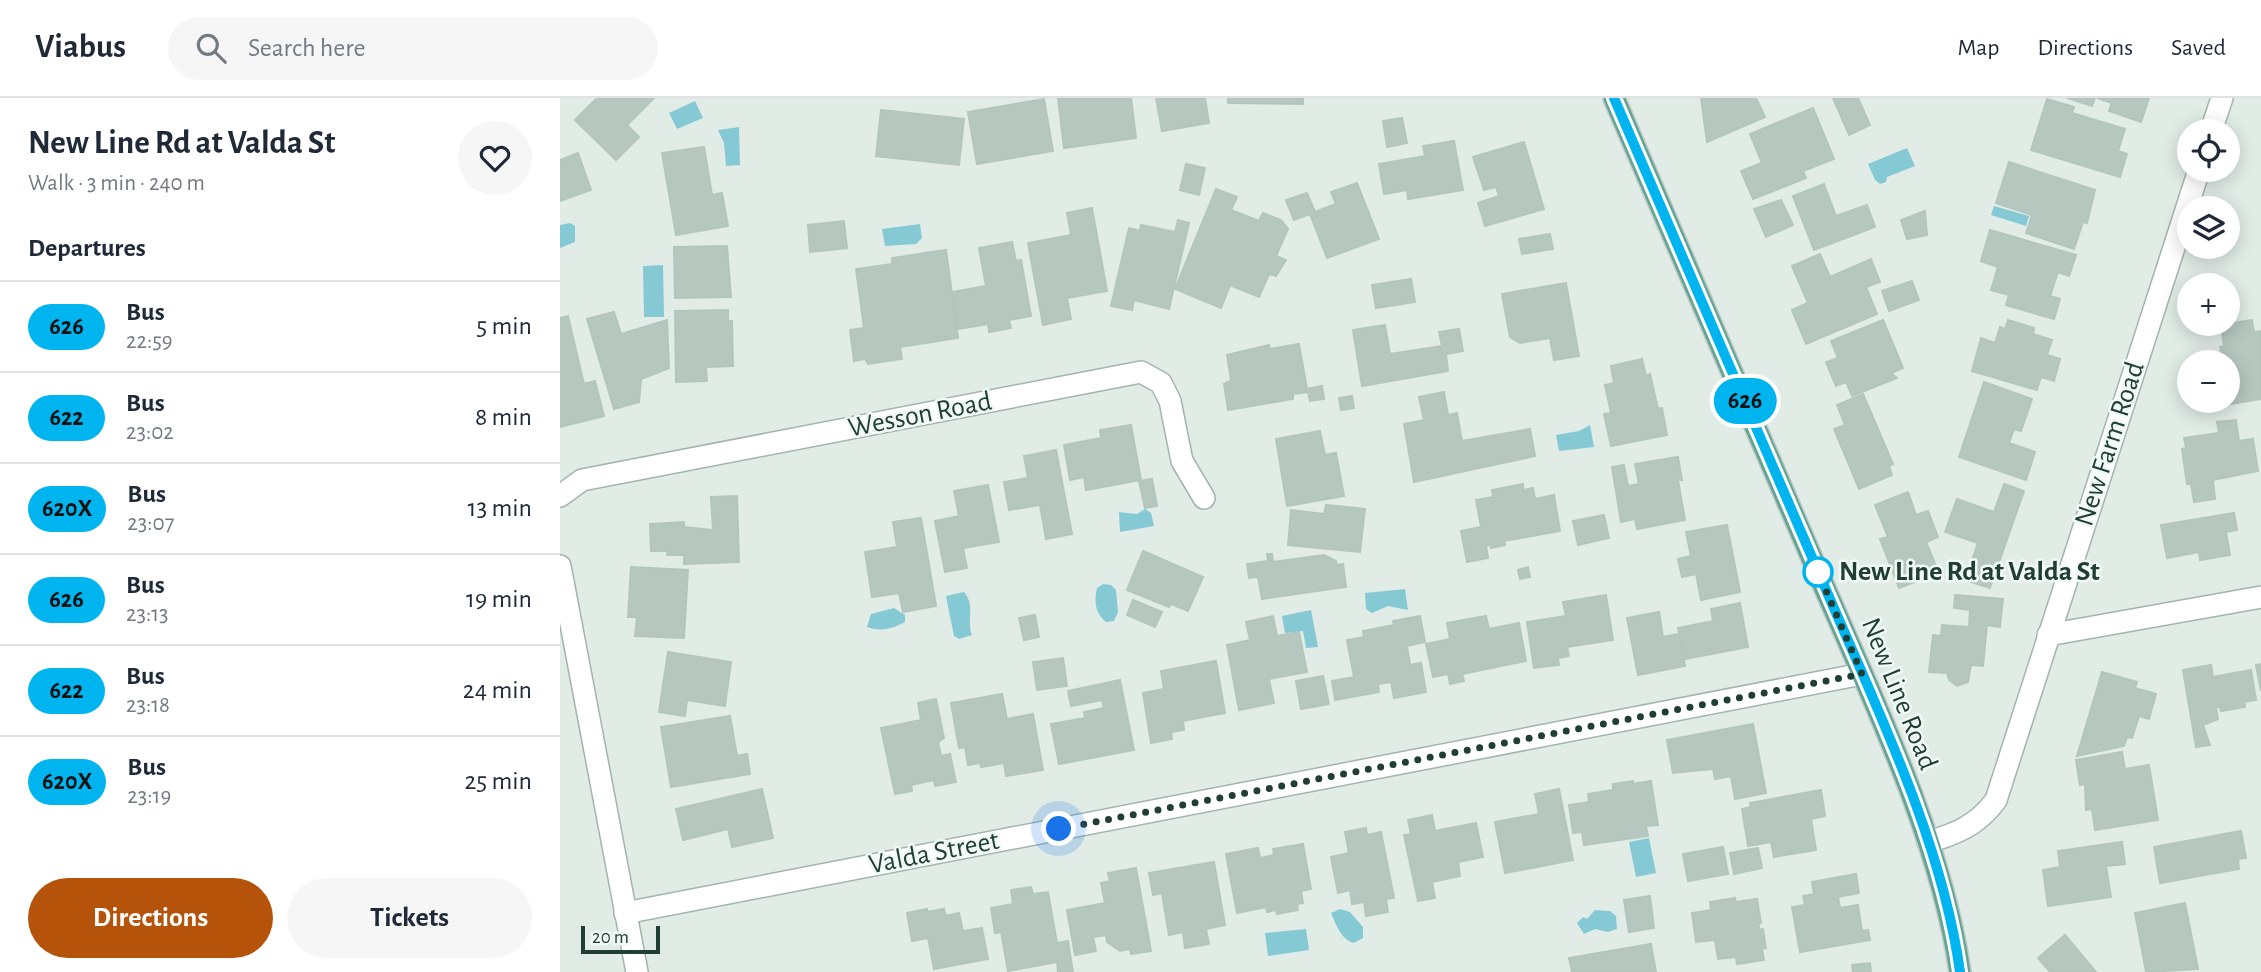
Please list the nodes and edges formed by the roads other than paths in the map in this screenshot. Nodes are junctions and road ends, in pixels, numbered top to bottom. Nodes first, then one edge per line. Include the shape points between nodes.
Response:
1 (1614, 98) edge
2 (2222, 98) edge
3 (2215, 119) edge
4 (2195, 182) edge
5 (560, 496) edge
6 (1204, 498) dead end
7 (560, 566) edge
8 (2261, 597) edge
9 (2049, 635) junction
10 (567, 645) edge
11 (1862, 674) junction
12 (1928, 842) junction
13 (625, 913) junction
14 (637, 972) edge
15 (1960, 972) edge

1 - 11 main road, New Line Road
2 - 3 street
4 - 9 street, New Farm Road
5 - 6 street, Wesson Road via 582,481 1141,372 1161,383 1170,401 1182,461
7 - 10 street
8 - 9 street
9 - 12 street, New Farm Road via 1996,800 1984,816 1954,835
10 - 13 street
11 - 12 main road, New Line Road
11 - 13 street, Valda Street
12 - 15 main road, New Line Road via 1948,903
13 - 14 street

